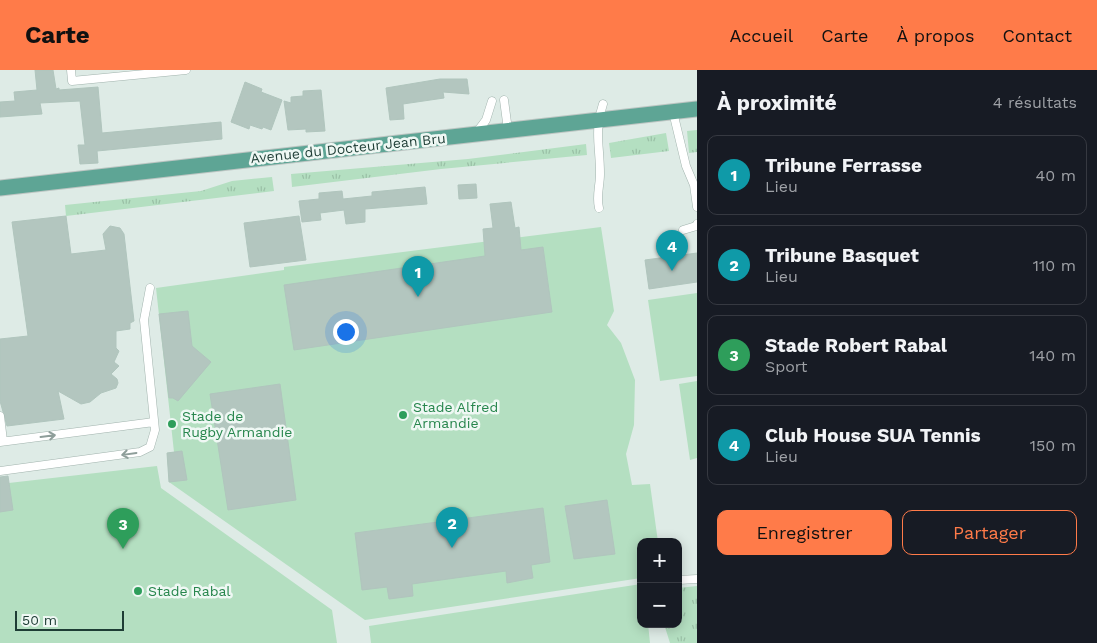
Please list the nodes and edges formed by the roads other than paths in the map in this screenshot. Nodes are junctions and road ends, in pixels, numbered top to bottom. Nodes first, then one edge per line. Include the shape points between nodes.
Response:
1 (71, 70) edge
2 (186, 70) edge
3 (492, 100) dead end
4 (504, 100) dead end
5 (602, 104) dead end
6 (697, 109) edge
7 (673, 112) junction
8 (597, 121) junction
9 (508, 130) junction
10 (476, 134) junction
11 (0, 188) edge
12 (697, 207) edge
13 (599, 208) dead end
14 (697, 224) edge
15 (682, 230) dead end
16 (150, 288) dead end
17 (0, 416) edge
18 (154, 422) junction
19 (2, 442) edge
20 (0, 471) edge
21 (697, 579) edge
22 (682, 580) edge

1 - 2 lane via 72,81
3 - 10 lane via 486,120
4 - 9 lane
5 - 8 lane
6 - 7 main road, Avenue du Docteur Jean Bru
7 - 8 main road, Avenue du Docteur Jean Bru
7 - 12 lane
8 - 9 main road, Avenue du Docteur Jean Bru
8 - 13 lane
9 - 10 main road, Avenue du Docteur Jean Bru
10 - 11 main road, Avenue du Docteur Jean Bru
14 - 15 lane
16 - 18 lane via 144,320
17 - 19 lane
19 -> 18 lane
18 -> 20 lane via 154,438 150,447 140,452
21 - 22 lane

